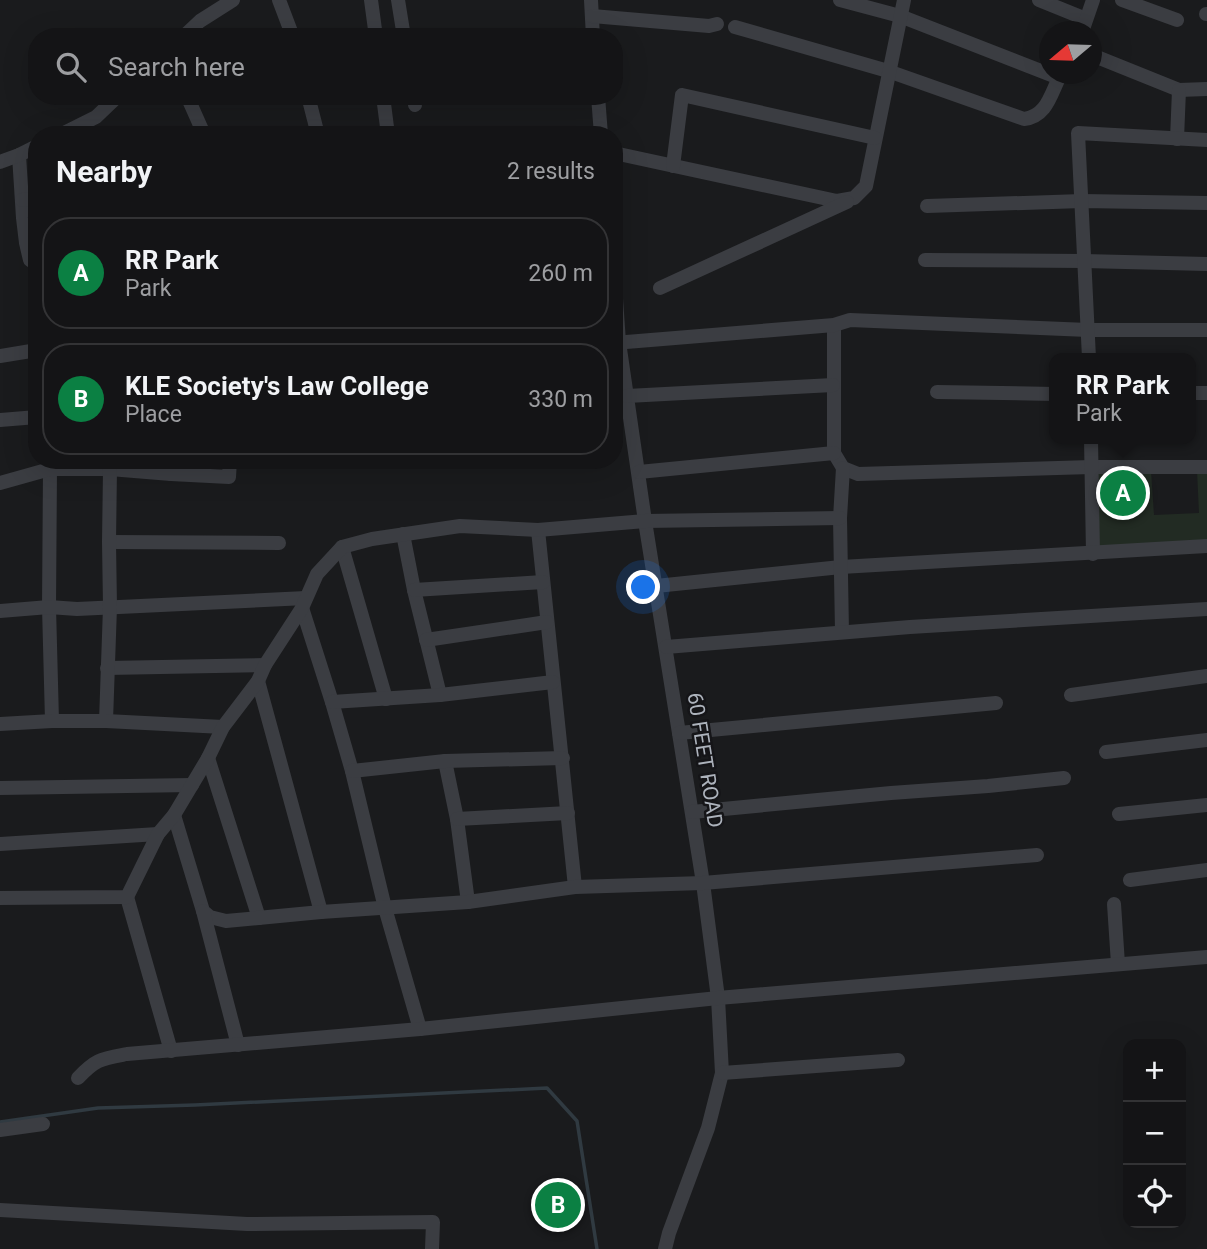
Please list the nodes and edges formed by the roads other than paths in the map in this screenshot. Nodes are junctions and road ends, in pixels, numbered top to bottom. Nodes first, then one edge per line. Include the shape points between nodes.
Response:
1 (233, 0) edge
2 (279, 0) edge
3 (371, 0) edge
4 (398, 0) edge
5 (591, 0) edge
6 (840, 0) edge
7 (904, 0) edge
8 (1039, 0) edge
9 (1093, 0) edge
10 (1122, 0) edge
11 (592, 16) junction
12 (900, 16) junction
13 (1177, 20) dead end
14 (1077, 21) edge
15 (1085, 21) edge
16 (717, 24) dead end
17 (735, 27) dead end
18 (193, 28) edge
19 (290, 28) edge
20 (375, 28) edge
21 (403, 28) edge
22 (593, 28) edge
23 (1102, 59) edge
24 (1039, 68) edge
25 (888, 71) junction
26 (1056, 84) edge
27 (1207, 89) edge
28 (1179, 90) junction
29 (109, 105) edge
30 (191, 105) edge
31 (310, 105) edge
32 (384, 105) edge
33 (599, 105) edge
34 (78, 126) edge
35 (200, 126) edge
36 (315, 126) edge
37 (387, 126) edge
38 (600, 126) edge
39 (875, 138) junction
40 (1177, 139) junction
41 (1207, 140) edge
42 (28, 150) edge
43 (19, 155) junction
44 (623, 155) edge
45 (0, 162) edge
46 (673, 166) junction
47 (28, 195) edge
48 (854, 198) junction
49 (1082, 201) junction
50 (1207, 203) edge
51 (927, 205) dead end
52 (28, 214) edge
53 (28, 252) edge
54 (925, 260) dead end
55 (1084, 261) junction
56 (1207, 264) edge
57 (660, 288) dead end
58 (834, 325) junction
59 (1087, 330) junction
60 (1207, 330) edge
61 (623, 343) edge
62 (28, 351) edge
63 (1089, 353) edge
64 (0, 356) edge
65 (623, 375) edge
66 (833, 385) junction
67 (937, 392) dead end
68 (1049, 394) edge
69 (627, 396) junction
70 (28, 418) edge
71 (0, 420) edge
72 (1091, 444) edge
73 (834, 453) junction
74 (1091, 467) junction
75 (1207, 467) edge
76 (843, 468) junction
77 (50, 469) joint
78 (110, 469) edge
79 (183, 469) edge
80 (229, 469) edge
81 (639, 472) junction
82 (0, 483) edge
83 (840, 518) junction
84 (645, 521) junction
85 (538, 530) junction
86 (402, 534) junction
87 (109, 541) junction
88 (279, 543) dead end
89 (1207, 546) edge
90 (342, 547) junction
91 (1093, 554) junction
92 (841, 567) junction
93 (544, 582) junction
94 (656, 586) junction
95 (414, 590) junction
96 (304, 603) junction
97 (49, 607) junction
98 (110, 607) junction
99 (1207, 608) edge
100 (0, 611) edge
101 (547, 622) junction
102 (842, 632) junction
103 (426, 640) junction
104 (666, 647) junction
105 (265, 665) junction
106 (107, 668) junction
107 (1207, 676) edge
108 (258, 681) junction
109 (553, 682) junction
110 (440, 695) junction
111 (1071, 695) dead end
112 (386, 699) junction
113 (332, 702) junction
114 (996, 703) dead end
115 (52, 721) junction
116 (106, 721) junction
117 (0, 724) edge
118 (223, 727) junction
119 (680, 733) junction
120 (1207, 740) edge
121 (1106, 752) dead end
122 (208, 758) junction
123 (563, 758) junction
124 (445, 761) junction
125 (352, 771) junction
126 (1064, 778) dead end
127 (192, 785) junction
128 (0, 788) edge
129 (1207, 805) edge
130 (692, 812) junction
131 (568, 813) junction
132 (1119, 814) dead end
133 (174, 815) junction
134 (457, 819) junction
135 (158, 834) junction
136 (0, 844) edge
137 (1037, 855) dead end
138 (1207, 870) edge
139 (1130, 880) dead end
140 (703, 883) junction
141 (575, 887) junction
142 (127, 897) junction
143 (0, 898) edge
144 (468, 902) junction
145 (1114, 904) dead end
146 (385, 908) junction
147 (203, 911) junction
148 (321, 912) junction
149 (259, 918) junction
150 (1207, 957) edge
151 (1118, 964) junction
152 (718, 998) junction
153 (420, 1029) junction
154 (238, 1045) junction
155 (171, 1051) junction
156 (898, 1060) dead end
157 (722, 1073) junction
158 (78, 1078) dead end
159 (43, 1124) dead end
160 (0, 1130) edge
161 (0, 1210) edge
162 (432, 1249) edge
163 (665, 1249) edge

1 - 18 street
2 - 19 street
3 - 20 street
4 - 21 street
5 - 11 street
6 - 12 street
7 - 12 street
8 - 14 street
9 - 15 street
10 - 13 street
11 - 16 street
11 - 22 street
12 - 24 street
12 - 25 street
17 - 25 street
23 - 28 street
25 - 26 street via 1024,119 1043,111
25 - 39 street
27 - 28 street
28 - 40 street
29 - 34 street
30 - 35 street
31 - 36 street
32 - 37 street
33 - 38 street
39 - 46 street via 682,95
39 - 48 street via 866,186
40 - 41 street
40 - 49 street via 1079,133
42 - 43 street
43 - 45 street
43 - 47 street
44 - 46 street
46 - 48 street via 837,201
48 - 57 street
49 - 50 street
49 - 51 street
49 - 55 street
52 - 53 street
54 - 55 street
55 - 56 street
55 - 59 street
58 - 59 street via 850,320
58 - 61 street
58 - 66 street
59 - 60 street
59 - 63 street
62 - 64 street
65 - 69 street, 60 FEET ROAD
66 - 69 street
66 - 73 street
67 - 68 street
69 - 81 street, 60 FEET ROAD
70 - 71 street
72 - 74 street
73 - 76 street
73 - 81 street
74 - 75 street
74 - 76 street via 859,474
74 - 91 street
76 - 83 street
77 - 82 street
77 - 97 street
78 - 87 street
79 - 80 street via 229,477
81 - 84 street, 60 FEET ROAD
83 - 84 street
83 - 92 street
84 - 85 street
84 - 94 street, 60 FEET ROAD
85 - 86 street via 460,526
85 - 93 street
86 - 90 street
86 - 95 street
87 - 88 street
87 - 98 street
89 - 91 street
90 - 96 street via 317,574
90 - 112 street
91 - 92 street
92 - 94 street
92 - 102 street
93 - 95 street
93 - 101 street
94 - 104 street, 60 FEET ROAD
95 - 103 street
96 - 98 street
96 - 105 street
96 - 113 street
97 - 98 street
97 - 100 street
97 - 115 street
98 - 106 street
99 - 102 street
101 - 103 street
101 - 109 street
102 - 104 street
103 - 110 street
104 - 119 street, 60 FEET ROAD
105 - 106 street
105 - 108 street
106 - 116 street
107 - 111 street
108 - 118 street
108 - 148 street
109 - 110 street
109 - 123 street
110 - 112 street
112 - 113 street
113 - 125 street
114 - 119 street
115 - 116 street
115 - 117 street
116 - 118 street
118 - 122 street
119 - 130 street, 60 FEET ROAD
120 - 121 street
122 - 127 street
122 - 149 street
123 - 124 street
123 - 131 street
124 - 125 street
124 - 134 street
125 - 146 street
126 - 130 street
127 - 128 street
127 - 133 street
129 - 132 street
130 - 140 street, 60 FEET ROAD
131 - 134 street
131 - 141 street
133 - 135 street
133 - 147 street
134 - 144 street
135 - 136 street
135 - 142 street
137 - 140 street
138 - 139 street
140 - 141 street
140 - 152 street, 60 FEET ROAD
141 - 144 street
142 - 143 street
142 - 155 street
144 - 146 street
145 - 151 street
146 - 148 street
146 - 153 street
147 - 149 street via 226,921
147 - 154 street
148 - 149 street
150 - 151 street
151 - 152 street
152 - 153 street
152 - 157 street, 60 FEET ROAD
153 - 154 street
154 - 155 street
155 - 158 street via 101,1059
156 - 157 street
157 - 163 street, 60 FEET ROAD via 708,1128
159 - 160 street
161 - 162 street via 247,1224 433,1222

